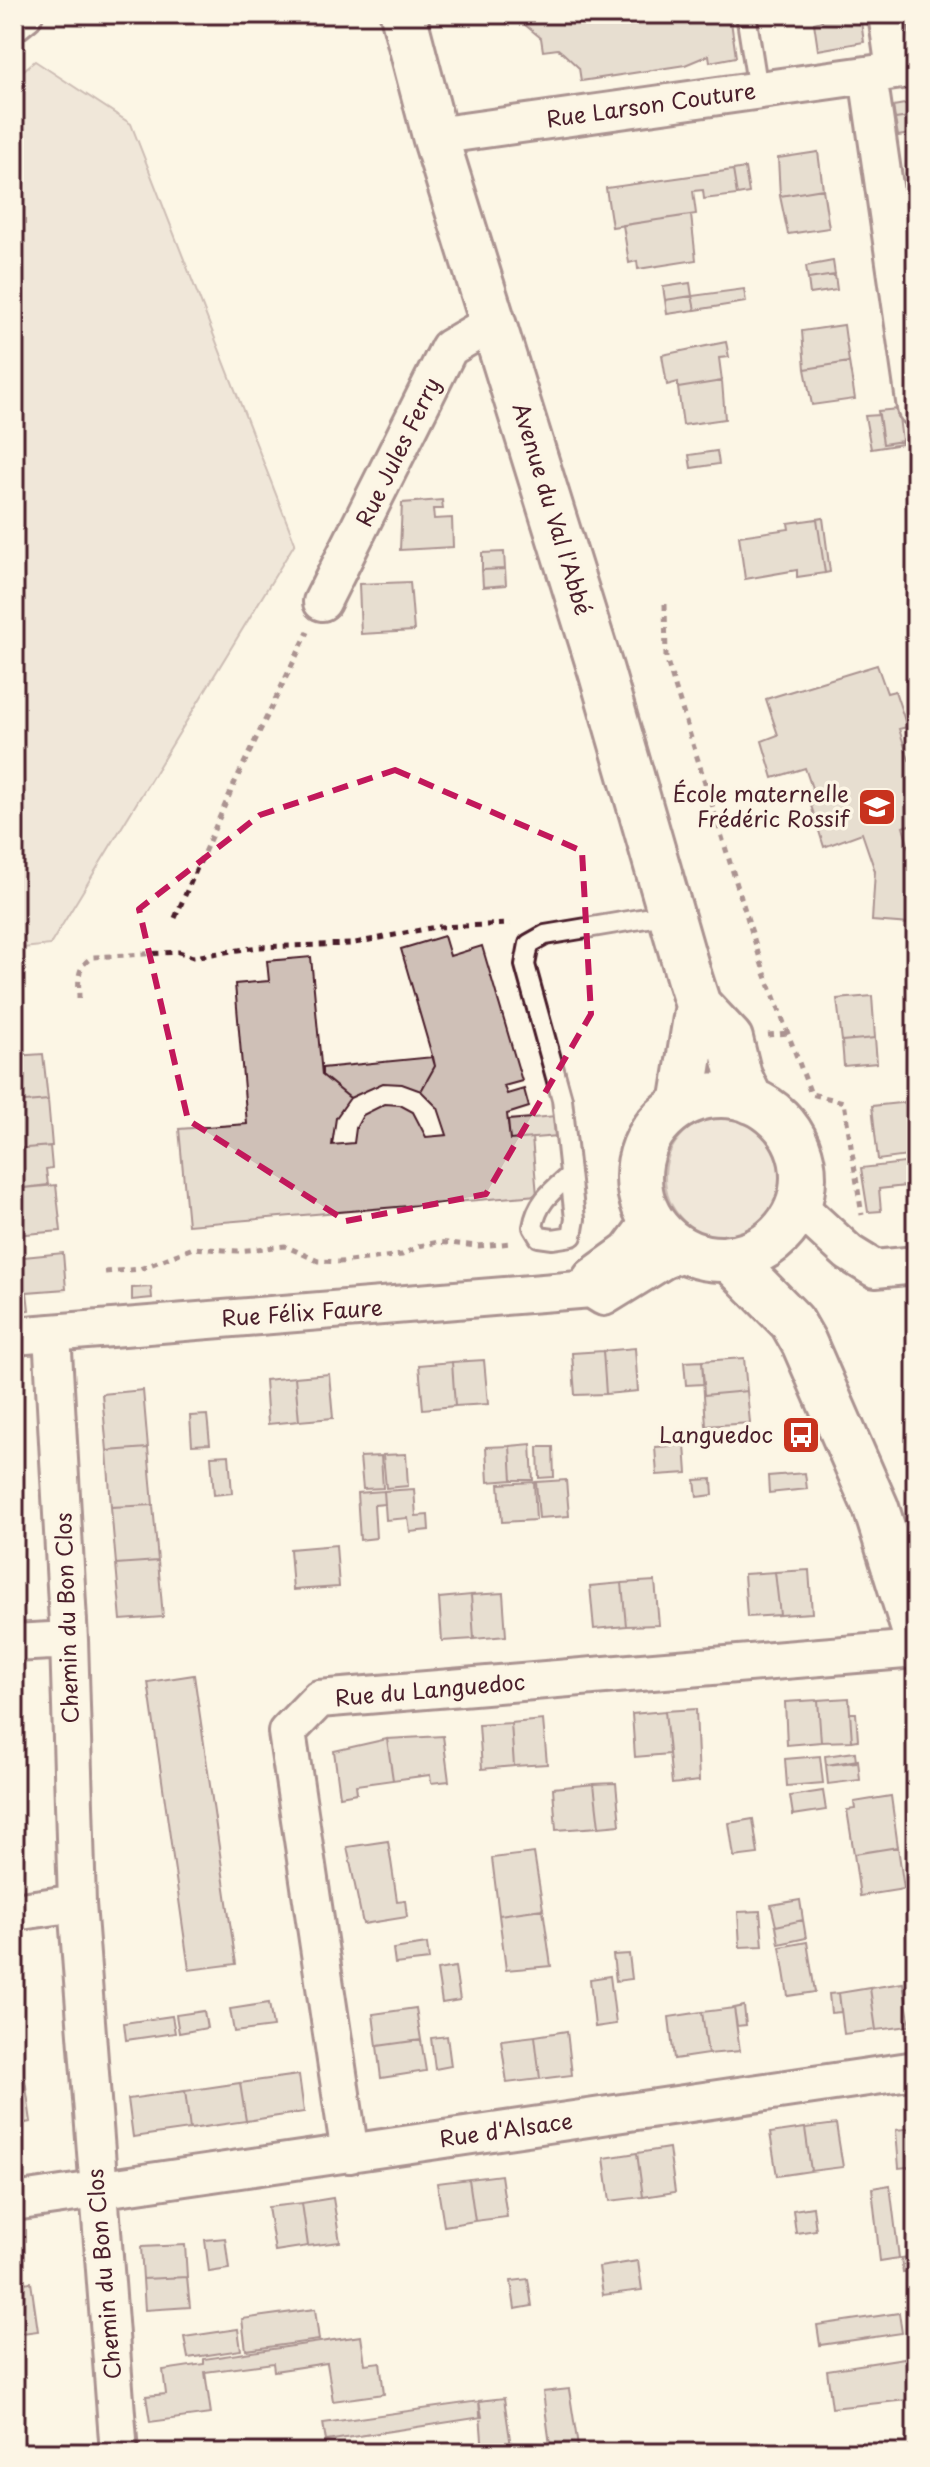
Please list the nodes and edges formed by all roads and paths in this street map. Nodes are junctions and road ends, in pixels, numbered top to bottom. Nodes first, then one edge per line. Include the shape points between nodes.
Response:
1 (24, 14) edge
2 (403, 14) edge
3 (746, 14) edge
4 (887, 14) edge
5 (14, 22) edge
6 (893, 71) edge
7 (758, 90) junction
8 (435, 136) junction
9 (495, 321) junction
10 (916, 408) edge
11 (322, 602) joint
12 (665, 604) dead end
13 (670, 914) junction
14 (175, 918) dead end
15 (435, 927) dead end
16 (79, 999) dead end
17 (698, 1005) junction
18 (751, 1101) junction
19 (682, 1105) junction
20 (570, 1175) junction
21 (794, 1214) junction
22 (862, 1218) dead end
23 (651, 1220) junction
24 (536, 1231) junction
25 (686, 1251) junction
26 (729, 1258) junction
27 (916, 1265) edge
28 (105, 1272) dead end
29 (591, 1289) junction
30 (792, 1322) junction
31 (52, 1333) junction
32 (14, 1336) edge
33 (916, 1636) edge
34 (69, 1640) junction
35 (14, 1643) edge
36 (916, 1649) edge
37 (77, 1903) junction
38 (14, 1912) edge
39 (916, 2070) edge
40 (350, 2154) junction
41 (97, 2191) junction
42 (14, 2202) edge
43 (119, 2453) edge

1 - 5 street
2 - 8 main road, Avenue du Val l'Abbé
3 - 7 lane
4 - 6 street
6 - 7 street, Rue Larson Couture
6 - 10 street
7 - 8 street, Rue Larson Couture
8 - 9 main road, Avenue du Val l'Abbé
9 - 11 street, Rue Jules Ferry via 449,348
9 - 13 main road, Avenue du Val l'Abbé
11 - 14 path
12 - 22 path via 666,658 763,968 811,1094 844,1102
13 - 17 main road, Avenue du Val l'Abbé
13 - 20 lane via 545,935 529,944 525,965 562,1099
15 - 16 path via 350,944 258,947 193,957 179,952 93,957 78,973
17 - 18 main road, Avenue du Val l'Abbé via 730,1039
17 - 19 main road, Avenue du Val l'Abbé
18 - 19 main road via 716,1096
18 - 21 main road via 778,1118 796,1145 803,1176
19 - 23 main road via 661,1121 642,1156 639,1183
20 - 24 lane via 545,1197 535,1214
20 - 24 lane via 572,1236 553,1239 539,1237
21 - 26 main road via 763,1247
21 - 27 street via 875,1269
21 - 30 main road via 787,1270
23 - 25 main road
23 - 29 street via 628,1251 592,1277
24 - 28 path via 503,1246 438,1242 377,1260 318,1261 285,1246 193,1248 140,1269
25 - 26 main road
25 - 29 street, Rue Félix Faure via 604,1297
26 - 30 main road
29 - 31 street, Rue Félix Faure
30 - 33 main road via 876,1508
31 - 32 street, Rue Félix Faure
31 - 34 street, Chemin du Bon Clos
34 - 35 street
34 - 37 street, Chemin du Bon Clos
36 - 40 street, Rue du Languedoc via 319,1699 287,1732
37 - 38 street
37 - 41 street, Chemin du Bon Clos
39 - 40 street, Rue d'Alsace
40 - 41 street, Rue d'Alsace
41 - 42 street, Rue d'Alsace
41 - 43 street, Chemin du Bon Clos

